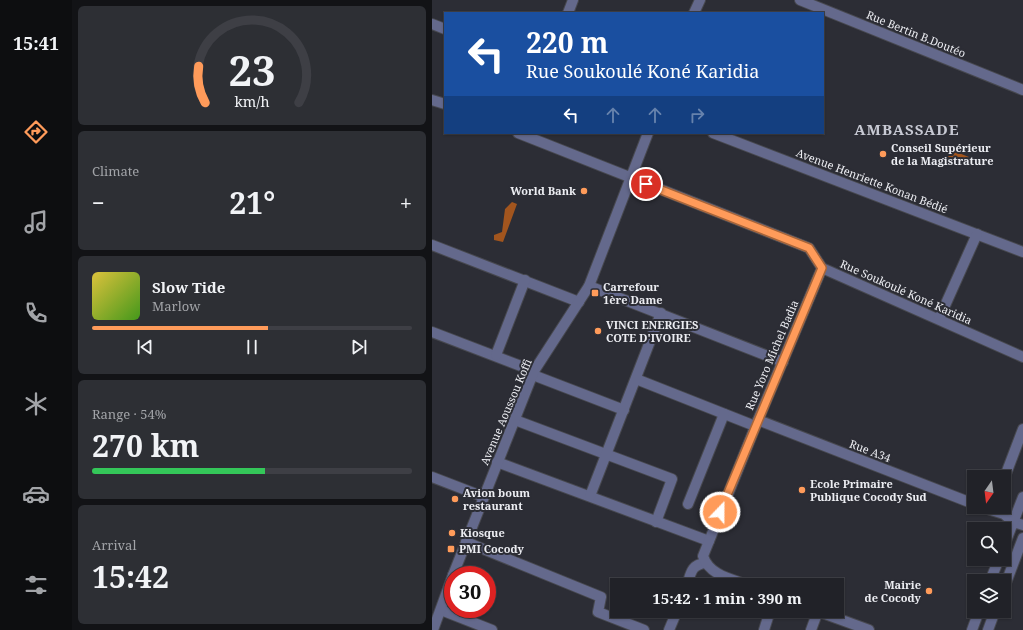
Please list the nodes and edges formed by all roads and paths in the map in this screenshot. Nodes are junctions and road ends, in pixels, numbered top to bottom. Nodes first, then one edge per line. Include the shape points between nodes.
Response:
1 (573, 0) edge
2 (700, 0) edge
3 (800, 0) edge
4 (568, 12) edge
5 (694, 12) edge
6 (432, 24) edge
7 (444, 29) edge
8 (1023, 90) edge
9 (432, 100) edge
10 (444, 104) edge
11 (521, 134) edge
12 (648, 134) edge
13 (716, 134) edge
14 (631, 178) junction
15 (977, 234) junction
16 (432, 245) edge
17 (1023, 252) edge
18 (822, 268) junction
19 (525, 280) junction
20 (590, 286) junction
21 (579, 302) junction
22 (661, 313) junction
23 (939, 319) junction
24 (432, 332) edge
25 (496, 355) junction
26 (1023, 357) edge
27 (783, 362) junction
28 (534, 373) junction
29 (636, 379) junction
30 (624, 410) junction
31 (724, 414) junction
32 (515, 420) junction
33 (757, 423) junction
34 (1023, 429) edge
35 (606, 455) junction
36 (497, 462) junction
37 (1007, 470) edge
38 (432, 477) edge
39 (590, 496) junction
40 (484, 497) junction
41 (1023, 497) edge
42 (967, 501) edge
43 (688, 504) dead end
44 (1020, 513) edge
45 (1004, 514) edge
46 (656, 522) junction
47 (1018, 524) edge
48 (1011, 535) edge
49 (1023, 538) edge
50 (709, 541) junction
51 (466, 542) junction
52 (705, 563) junction
53 (457, 566) edge
54 (1009, 574) edge
55 (690, 578) edge
56 (730, 578) edge
57 (444, 601) edge
58 (441, 610) junction
59 (674, 618) edge
60 (768, 618) edge
61 (815, 618) edge
62 (837, 618) edge
63 (976, 618) edge
64 (992, 618) edge
65 (432, 630) edge
66 (492, 630) edge
67 (644, 630) edge
68 (669, 630) edge
69 (764, 630) edge
70 (811, 630) edge
71 (869, 630) edge
72 (972, 630) edge
73 (988, 630) edge

1 - 4 street
2 - 5 street
3 - 8 street, Rue Bertin B.Doutéo
6 - 7 street
9 - 10 street
11 - 14 street, Rue Soukoulé Koné Karidia
12 - 14 street, Avenue Aoussou Koffi
13 - 15 street, Avenue Henriette Konan Bédié
14 - 18 street, Rue Soukoulé Koné Karidia via 809,248
14 - 20 street, Avenue Aoussou Koffi
15 - 17 street, Avenue Henriette Konan Bédié
15 - 23 street
16 - 19 street
18 - 23 street, Rue Soukoulé Koné Karidia
18 - 27 street, Rue Yoro Michel Badia
19 - 21 street
19 - 25 street
20 - 21 street, Avenue Aoussou Koffi
20 - 22 street
21 - 28 street, Avenue Aoussou Koffi
22 - 27 street
22 - 29 street
23 - 26 street, Rue Soukoulé Koné Karidia
24 - 25 street
25 - 28 street
27 - 33 street, Rue Yoro Michel Badia
28 - 30 street
28 - 32 street, Avenue Aoussou Koffi
29 - 30 street
29 - 31 street, Rue A34
30 - 35 street
31 - 33 street, Rue A34
31 - 43 street
32 - 35 street
32 - 36 street, Avenue Aoussou Koffi
33 - 42 street, Rue A34
33 - 50 street, Rue Yoro Michel Badia
34 - 37 street
35 - 39 street
35 - 46 street via 672,479
36 - 39 street
36 - 40 street, Avenue Aoussou Koffi
38 - 40 street
39 - 46 street
40 - 51 street, Avenue Aoussou Koffi
41 - 44 street
44 - 47 street
45 - 47 street
46 - 50 street
47 - 48 street
49 - 54 street
50 - 52 street, Rue Yoro Michel Badia via 703,556
51 - 53 street, Avenue Aoussou Koffi
51 - 67 street via 601,597 598,612
52 - 55 street via 694,566
52 - 56 street via 713,571
57 - 58 street, Avenue Aoussou Koffi
58 - 65 street, Avenue Aoussou Koffi
58 - 66 street
59 - 68 street
60 - 69 street
61 - 70 street
62 - 71 street
63 - 72 street
64 - 73 street

